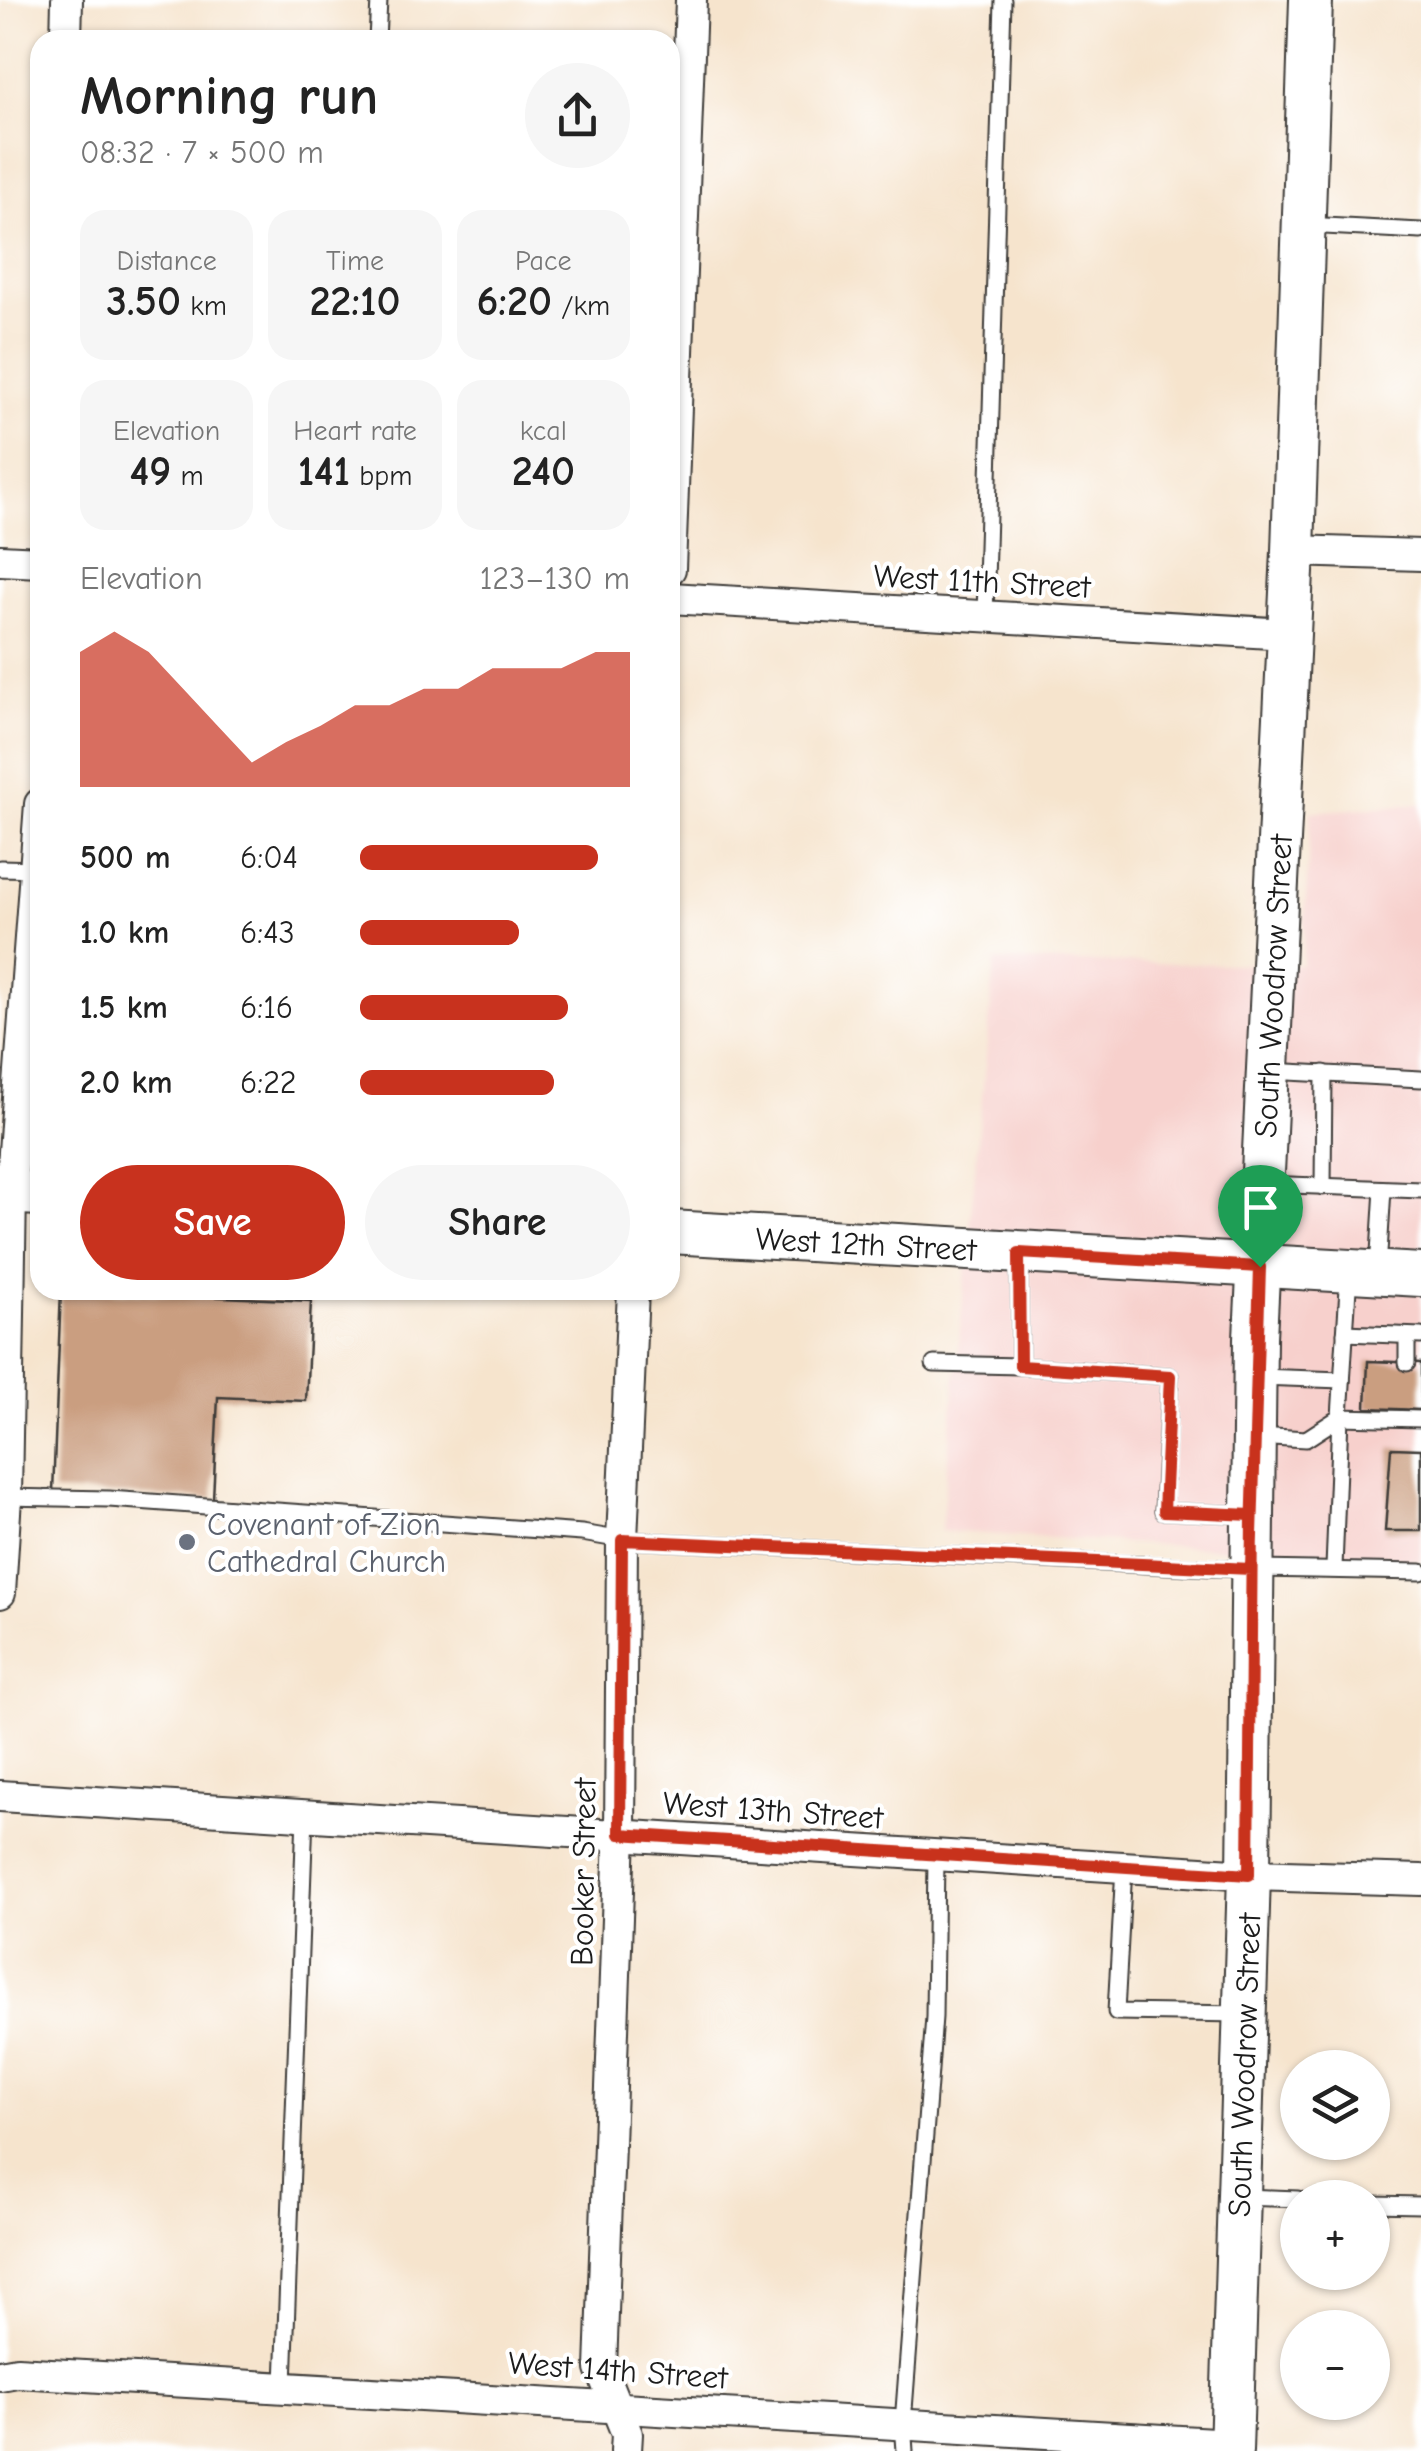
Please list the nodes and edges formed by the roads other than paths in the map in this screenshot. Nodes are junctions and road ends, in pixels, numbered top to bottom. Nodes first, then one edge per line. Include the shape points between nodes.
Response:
1 (68, 0) edge
2 (379, 0) edge
3 (691, 0) edge
4 (1003, 0) edge
5 (1311, 0) edge
6 (66, 30) edge
7 (378, 30) edge
8 (1304, 225) junction
9 (1421, 231) edge
10 (680, 298) edge
11 (1293, 551) junction
12 (1421, 555) edge
13 (0, 560) edge
14 (30, 562) edge
15 (680, 599) edge
16 (985, 616) junction
17 (1289, 634) junction
18 (0, 868) edge
19 (30, 869) edge
20 (30, 992) edge
21 (1269, 1070) junction
22 (1324, 1073) junction
23 (1421, 1078) edge
24 (1264, 1184) junction
25 (1323, 1187) junction
26 (1382, 1188) junction
27 (1421, 1190) edge
28 (17, 1193) edge
29 (680, 1233) edge
30 (1019, 1253) junction
31 (1260, 1267) junction
32 (1364, 1272) junction
33 (1421, 1275) edge
34 (633, 1300) edge
35 (1345, 1333) junction
36 (1414, 1336) edge
37 (1407, 1362) dead end
38 (934, 1364) dead end
39 (1020, 1366) junction
40 (1254, 1377) junction
41 (1342, 1380) junction
42 (1410, 1416) edge
43 (1340, 1417) junction
44 (1254, 1435) junction
45 (3, 1497) edge
46 (1252, 1515) junction
47 (622, 1540) junction
48 (1334, 1568) junction
49 (1251, 1569) junction
50 (1421, 1572) edge
51 (0, 1593) edge
52 (0, 1796) edge
53 (305, 1815) junction
54 (620, 1834) junction
55 (936, 1856) junction
56 (1124, 1868) junction
57 (1249, 1875) junction
58 (1421, 1880) edge
59 (1246, 2014) junction
60 (1240, 2197) junction
61 (1280, 2198) edge
62 (1390, 2204) edge
63 (1421, 2205) edge
64 (0, 2375) edge
65 (284, 2385) junction
66 (614, 2404) junction
67 (904, 2437) edge
68 (1231, 2447) edge
69 (626, 2451) edge

1 - 6 street
2 - 7 lane
3 - 10 street
4 - 16 lane
5 - 8 main road, South Woodrow Street
8 - 9 lane
8 - 11 main road, South Woodrow Street
11 - 12 street
11 - 17 main road, South Woodrow Street
13 - 14 street
15 - 16 street, West 11th Street
16 - 17 street, West 11th Street
17 - 21 main road, South Woodrow Street
18 - 19 lane
20 - 28 street
21 - 22 lane
21 - 24 main road, South Woodrow Street
22 - 23 lane
22 - 25 lane
24 - 25 lane
24 - 31 main road, South Woodrow Street
25 - 26 lane
26 - 27 lane
26 - 32 lane
28 - 45 street
29 - 30 main road, West 12th Street
30 - 31 main road, West 12th Street
30 - 39 lane
31 - 32 main road, West 12th Street
31 - 40 main road, South Woodrow Street
32 - 33 main road, West 12th Street
32 - 35 lane
34 - 47 street, Booker Street
35 - 36 lane
35 - 41 lane
36 - 37 lane
38 - 39 lane
39 - 46 lane via 1170,1376 1164,1511
40 - 41 lane
40 - 44 main road, South Woodrow Street
41 - 43 lane
42 - 43 lane
43 - 44 lane via 1306,1439
43 - 48 lane
44 - 46 main road, South Woodrow Street
45 - 47 lane via 316,1513
45 - 51 street
46 - 49 main road, South Woodrow Street
47 - 49 lane
47 - 54 street, Booker Street
48 - 49 lane
48 - 50 lane
49 - 57 main road, South Woodrow Street
52 - 53 street, West 13th Street
53 - 54 street, West 13th Street
53 - 65 lane
54 - 55 street, West 13th Street
54 - 66 street, Booker Street via 601,2369
55 - 56 street, West 13th Street
55 - 67 lane via 934,2017
56 - 57 street, West 13th Street
56 - 59 lane via 1116,2012
57 - 58 street, West 13th Street
57 - 59 main road, South Woodrow Street
59 - 60 main road, South Woodrow Street
60 - 61 lane
60 - 68 main road, South Woodrow Street
62 - 63 lane
64 - 65 street, West 14th Street
65 - 66 street, West 14th Street
66 - 67 street, West 14th Street
66 - 69 street, Booker Street via 627,2434
67 - 68 street, West 14th Street

